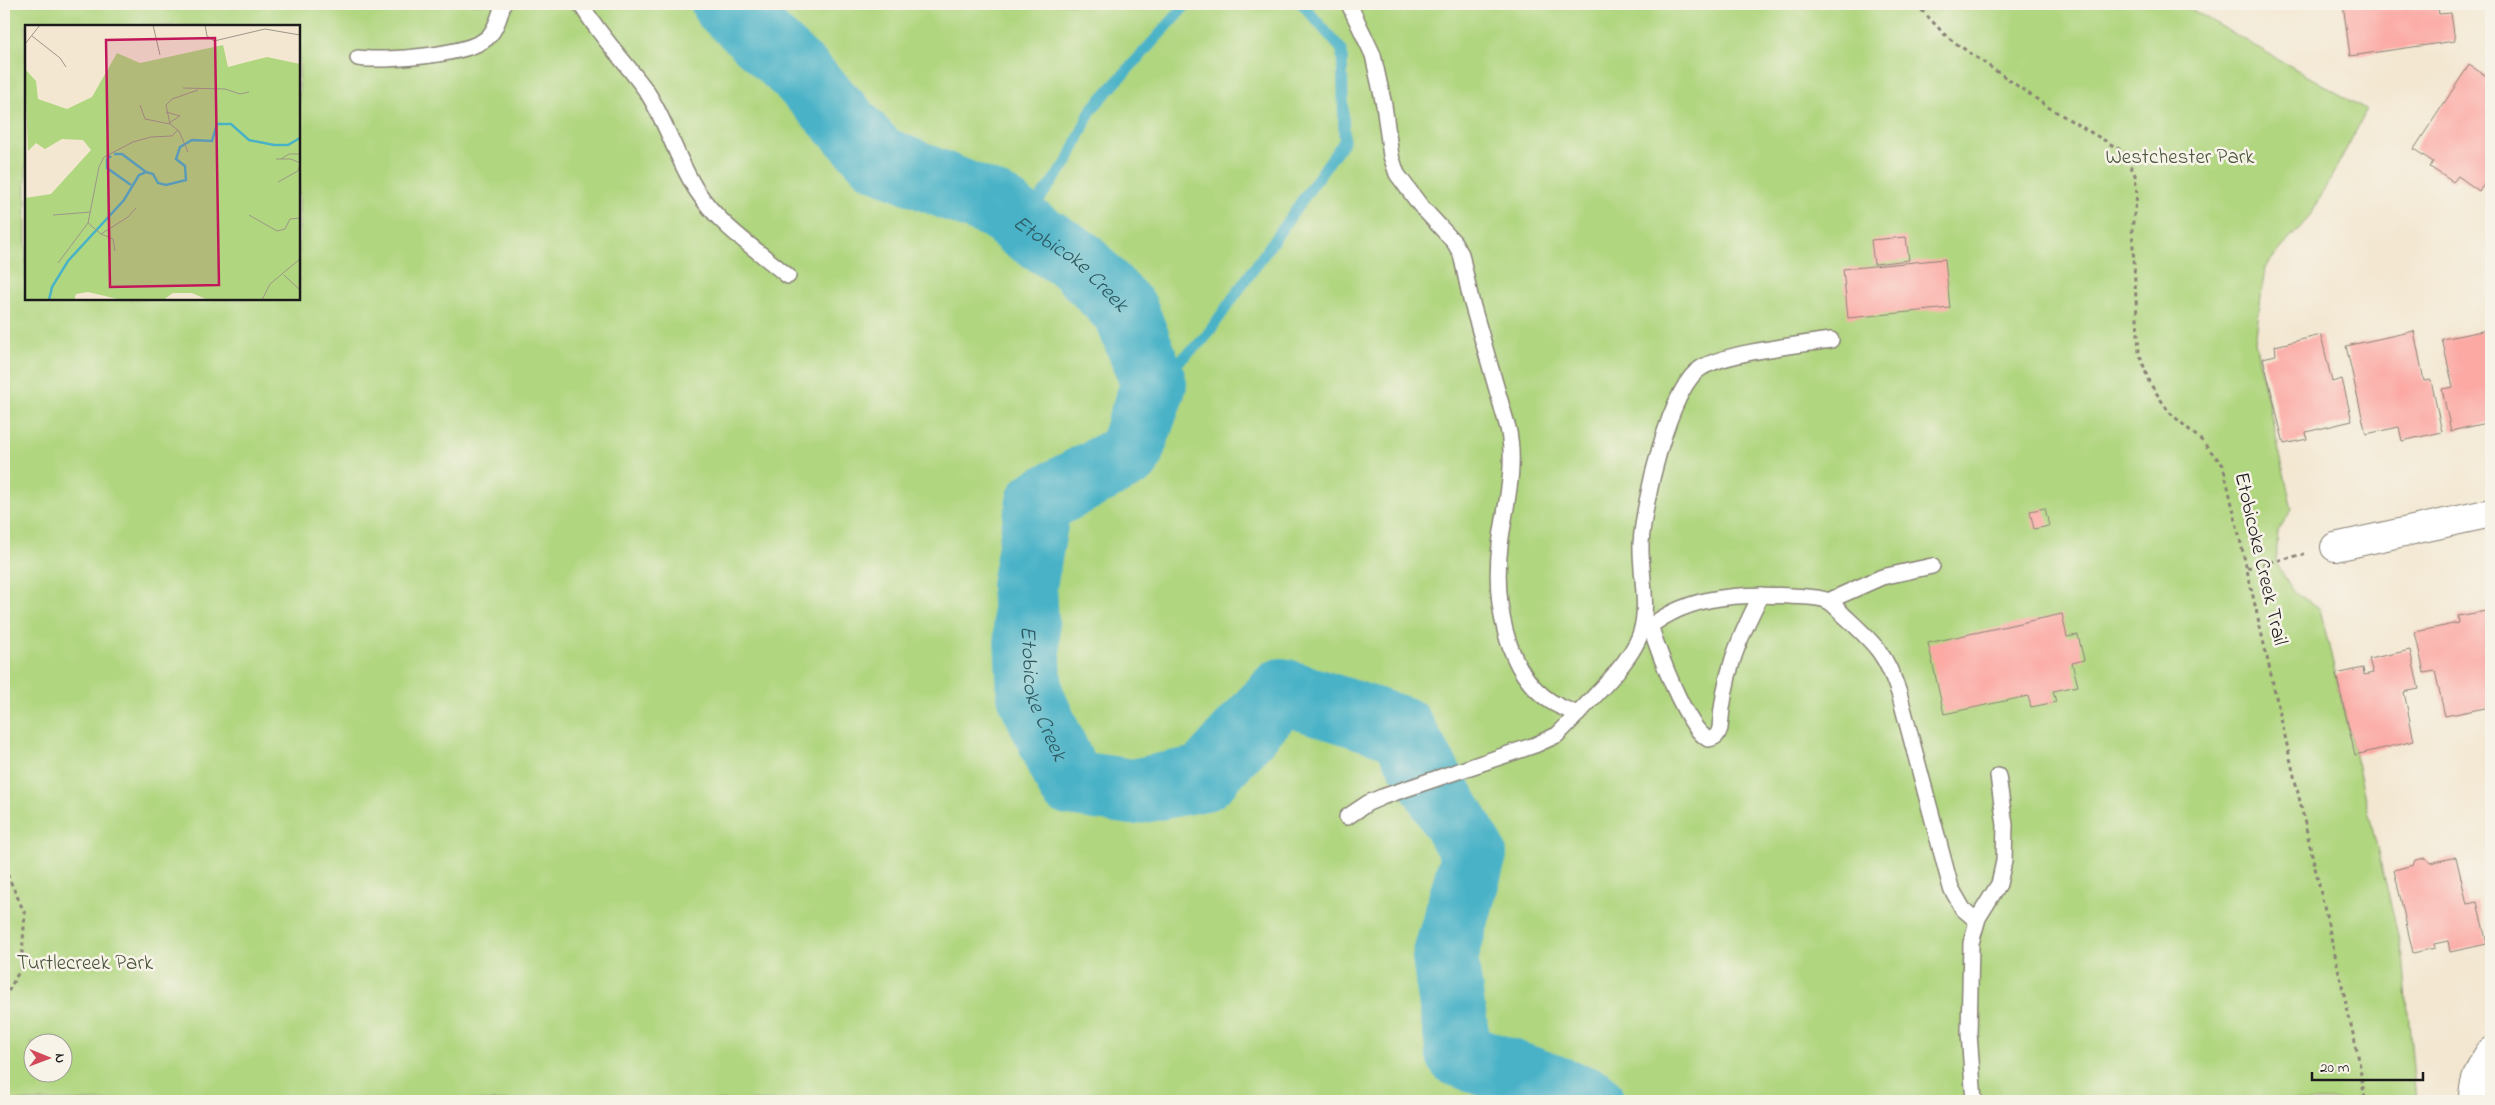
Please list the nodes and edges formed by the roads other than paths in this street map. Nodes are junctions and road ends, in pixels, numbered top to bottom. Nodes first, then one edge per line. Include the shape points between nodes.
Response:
1 (503, 4) edge
2 (580, 4) edge
3 (1349, 4) edge
4 (358, 58) dead end
5 (788, 276) dead end
6 (1831, 340) dead end
7 (2491, 513) edge
8 (2335, 547) road end
9 (1932, 566) dead end
10 (1761, 595) junction
11 (1828, 601) junction
12 (1645, 630) junction
13 (1578, 714) junction
14 (1998, 776) dead end
15 (1348, 817) dead end
16 (1977, 921) junction
17 (2491, 1051) edge
18 (1974, 1101) edge
19 (2473, 1101) edge

1 - 4 lane via 494,28 480,42 457,50 403,58
2 - 5 lane via 647,92 706,204 729,228
3 - 13 lane via 1373,55 1384,105 1390,156 1397,174 1461,254 1508,428 1511,474 1500,544 1498,592 1500,614 1511,649 1520,668 1543,695
6 - 12 lane via 1720,360 1700,368 1686,384 1658,455 1646,503 1641,560
7 - 8 street
9 - 11 lane via 1882,577
10 - 11 lane
10 - 12 lane via 1724,597 1686,606 1665,615
10 - 12 lane via 1735,650 1725,682 1720,728 1713,739 1708,740 1700,733
11 - 16 lane via 1876,645 1887,663 1951,888 1963,909
12 - 13 lane via 1627,658
13 - 15 lane via 1557,736 1382,797
14 - 16 lane via 2004,860 1998,884
16 - 18 lane via 1971,943 1969,1004
17 - 19 street via 2479,1071

